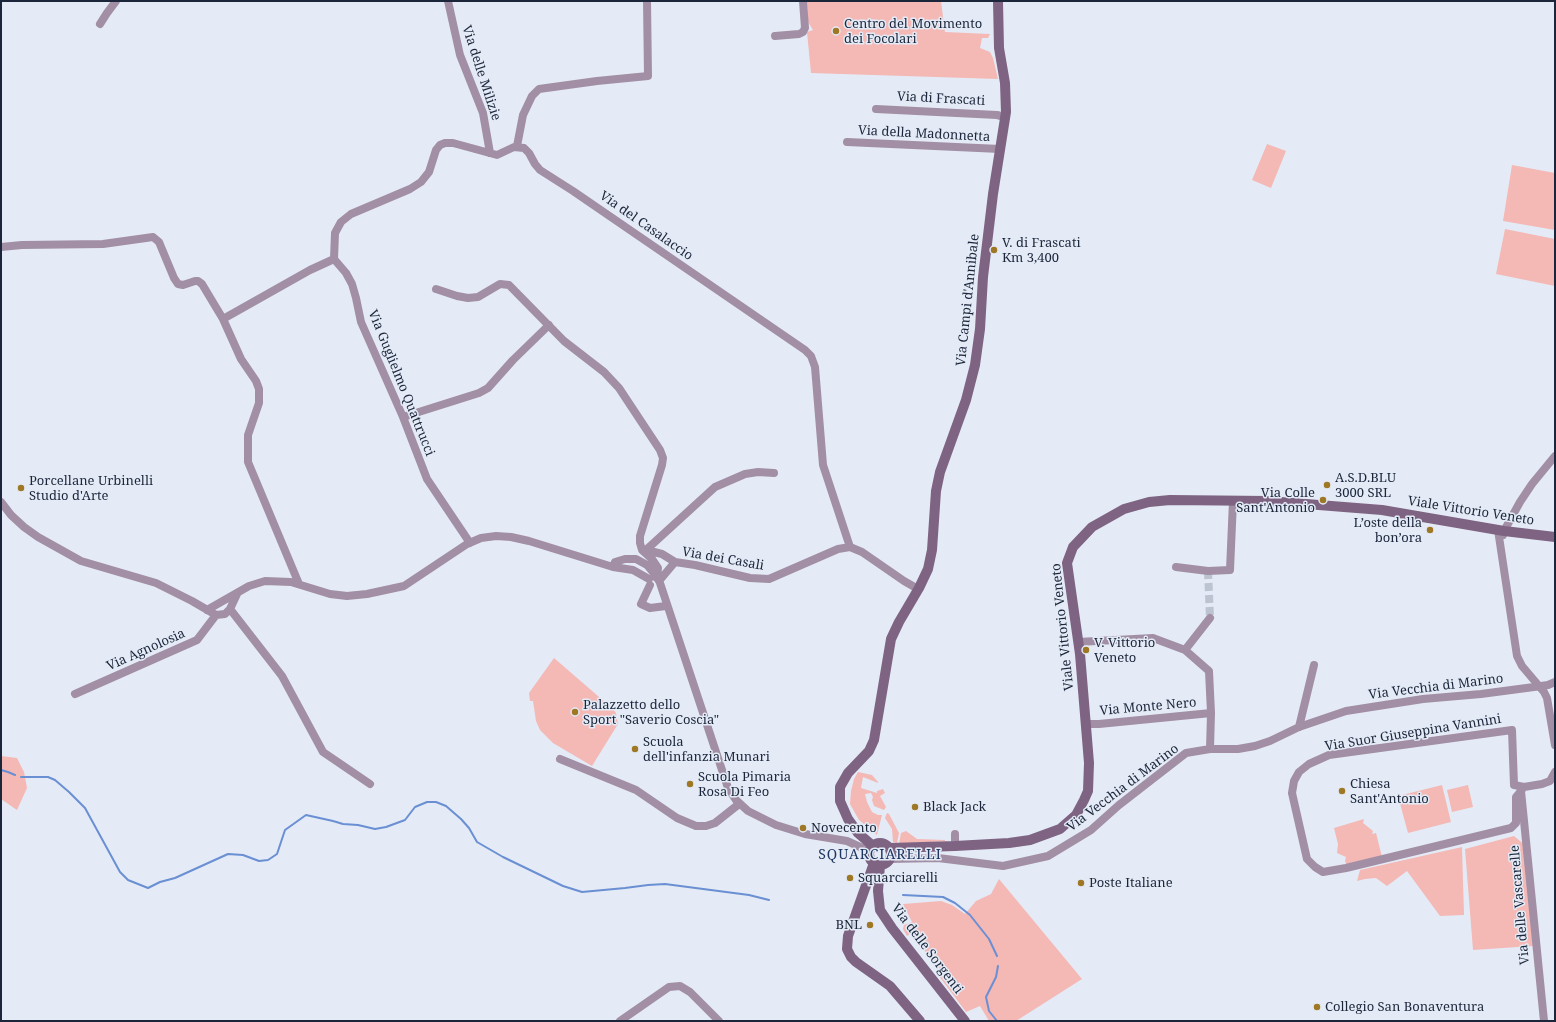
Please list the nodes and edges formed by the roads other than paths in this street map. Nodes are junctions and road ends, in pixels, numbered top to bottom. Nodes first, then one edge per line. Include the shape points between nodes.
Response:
1 (116, 1) edge
2 (448, 1) edge
3 (647, 1) edge
4 (803, 1) edge
5 (998, 1) edge
6 (100, 24) dead end
7 (775, 36) dead end
8 (876, 109) dead end
9 (1005, 117) junction
10 (847, 142) dead end
11 (517, 146) junction
12 (1000, 149) junction
13 (490, 153) junction
14 (1, 247) edge
15 (334, 259) junction
16 (436, 289) dead end
17 (223, 319) junction
18 (549, 326) junction
19 (403, 417) junction
20 (1555, 456) edge
21 (774, 473) dead end
22 (1233, 500) junction
23 (1, 502) edge
24 (1501, 530) junction
25 (1555, 537) edge
26 (470, 543) junction
27 (850, 547) junction
28 (643, 548) junction
29 (675, 562) junction
30 (1176, 567) dead end
31 (667, 572) junction
32 (655, 579) junction
33 (299, 584) junction
34 (918, 589) junction
35 (238, 594) junction
36 (666, 606) junction
37 (230, 609) junction
38 (207, 610) junction
39 (216, 615) junction
40 (1210, 618) tunnel mouth
41 (1078, 642) junction
42 (1185, 650) junction
43 (1314, 665) dead end
44 (1555, 682) edge
45 (1539, 686) junction
46 (75, 694) dead end
47 (1211, 713) junction
48 (1087, 724) junction
49 (1299, 727) junction
50 (1555, 745) edge
51 (1210, 749) junction
52 (560, 759) dead end
53 (1555, 772) edge
54 (370, 784) dead end
55 (1523, 789) junction
56 (739, 804) junction
57 (955, 834) dead end
58 (955, 846) junction
59 (871, 848) junction
60 (890, 848) junction
61 (890, 859) junction
62 (877, 864) junction
63 (620, 1021) edge
64 (719, 1021) edge
65 (920, 1021) edge
66 (965, 1021) edge
67 (1544, 1021) edge

1 - 6 street
2 - 13 street, Via delle Milizie via 460,55 484,113
3 - 11 street via 648,76 539,90 532,96 523,115
4 - 7 street via 803,32
5 - 9 main road via 1000,48 1006,87
8 - 9 street, Via di Frascati
9 - 12 main road
10 - 12 street, Via della Madonnetta
11 - 13 street via 499,154
11 - 27 street, Via del Casalaccio via 527,151 540,170 809,354 815,367 823,465
12 - 34 main road, Via Campi d'Annibale via 983,278 975,365 966,400 940,472 931,555 928,569
13 - 15 street via 453,143 440,145 429,172 421,182 351,214 341,222 335,233
14 - 17 street via 103,244 153,236 159,242 177,283 181,285 200,282
15 - 17 street
15 - 19 street, Via Guglielmo Quattrucci via 350,281 361,322
16 - 18 street via 468,298 478,296 500,284 507,284
17 - 33 street via 241,359 259,389 259,403 248,435 248,462
18 - 19 street via 488,388
18 - 28 street via 614,382 661,454 662,465 640,536
19 - 26 street, Via Guglielmo Quattrucci via 428,482
20 - 24 street via 1532,484
21 - 28 street via 749,473 715,487
22 - 24 main road, Viale Vittorio Veneto via 1382,510
22 - 30 street via 1230,570 1208,571
22 - 41 main road, Viale Vittorio Veneto via 1149,502 1124,509 1092,527 1074,547 1067,563
23 - 38 street via 11,516 24,527 81,560 156,583
24 - 25 main road, Viale Vittorio Veneto
24 - 45 street via 1501,546 1517,656 1526,673
26 - 32 street via 492,536 511,537 591,560 614,564 625,559 636,559 643,562
26 - 33 street via 409,584 402,586 348,596 330,594
27 - 29 street, Via dei Casali via 838,549 780,575 765,579
27 - 34 street via 862,552
28 - 29 street via 662,554
28 - 31 street via 661,562
28 - 32 street via 642,550 655,563 658,571
29 - 31 street, Via dei Casali
31 - 32 street, Via dei Casali
32 - 36 street
32 - 36 street via 641,604 650,608
33 - 35 street via 265,581 250,586
34 - 59 main road, Via Campi d'Annibale via 891,640 873,742 867,754 846,775 840,786 840,801 848,819
35 - 37 street
35 - 38 street
36 - 56 street via 728,788
37 - 39 street via 225,614
37 - 54 street via 282,676 323,752
38 - 39 street
39 - 46 street, Via Agnolosia via 197,640
40 - 42 street
41 - 42 street via 1153,638
41 - 48 main road, Viale Vittorio Veneto
42 - 47 street via 1209,671
43 - 49 street
44 - 45 street, Via Vecchia di Marino
45 - 49 street, Via Vecchia di Marino via 1423,699 1346,711
45 - 50 street via 1547,698
47 - 48 street, Via Monte Nero
47 - 51 street
48 - 58 main road, Viale Vittorio Veneto via 1088,791 1080,808 1067,824 1052,833 1030,840
49 - 51 street, Via Vecchia di Marino via 1250,747
51 - 61 street, Via Vecchia di Marino via 1186,753 1091,830 1048,856 1003,866 938,858
52 - 56 street via 636,790 677,818 696,826 715,823
53 - 55 street via 1546,783
55 - 55 street, Via Suor Giuseppina Vannini via 1514,785 1512,730 1329,755 1309,764 1299,772 1292,793 1307,859 1323,872 1511,828 1516,823 1516,797
55 - 67 street, Via delle Vascarelle
56 - 59 street via 758,817 782,828
57 - 58 street
58 - 60 main road, Viale Vittorio Veneto
59 - 60 main road via 882,843
59 - 62 main road via 869,858
60 - 61 main road
61 - 62 main road via 886,864
62 - 65 main road via 848,936 847,949 854,959 890,986
62 - 66 main road, Via delle Sorgenti via 880,910
63 - 64 street via 669,987 680,986 690,992

